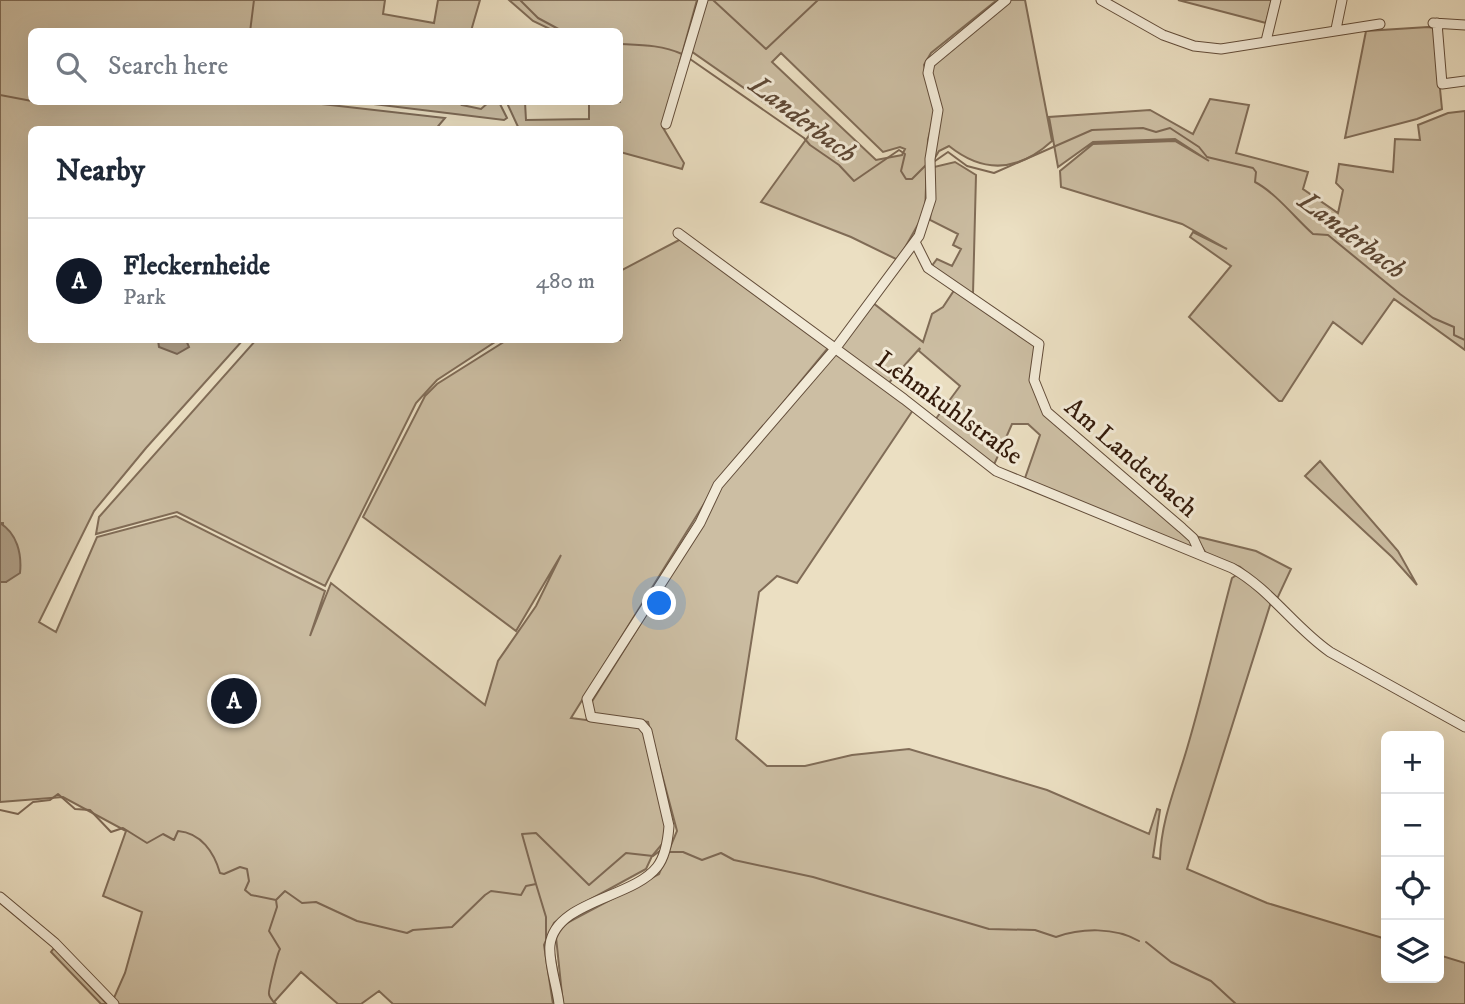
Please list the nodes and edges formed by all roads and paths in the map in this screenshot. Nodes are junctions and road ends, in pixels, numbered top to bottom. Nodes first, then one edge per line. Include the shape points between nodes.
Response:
1 (703, 0) edge
2 (1006, 0) edge
3 (1101, 0) edge
4 (1276, 0) edge
5 (1342, 0) edge
6 (1380, 24) dead end
7 (1465, 25) edge
8 (1336, 29) junction
9 (1266, 41) junction
10 (1465, 81) edge
11 (666, 124) dead end
12 (678, 233) dead end
13 (915, 242) junction
14 (835, 349) junction
15 (1201, 555) junction
16 (1465, 727) edge
17 (0, 897) edge
18 (114, 1004) edge
19 (559, 1004) edge

1 - 11 street
2 - 13 street via 930,63 928,73 938,110 930,159 933,184 928,213
3 - 9 street via 1163,36 1194,46 1222,49
4 - 9 street
5 - 8 street
6 - 8 street
7 - 10 street via 1435,23 1442,84
8 - 9 street
12 - 14 street, Lehmkuhlstraße
13 - 14 street
13 - 15 street, Am Landerbach via 928,268 1039,344 1034,380 1047,412 1193,538
14 - 15 street, Lehmkuhlstraße via 996,471
14 - 19 street via 718,485 700,523 587,699 591,716 641,724 647,731 668,839 654,871 575,912 556,929 550,946
15 - 16 street, Lehmkuhlstraße via 1249,577 1330,652
17 - 18 street via 55,943

